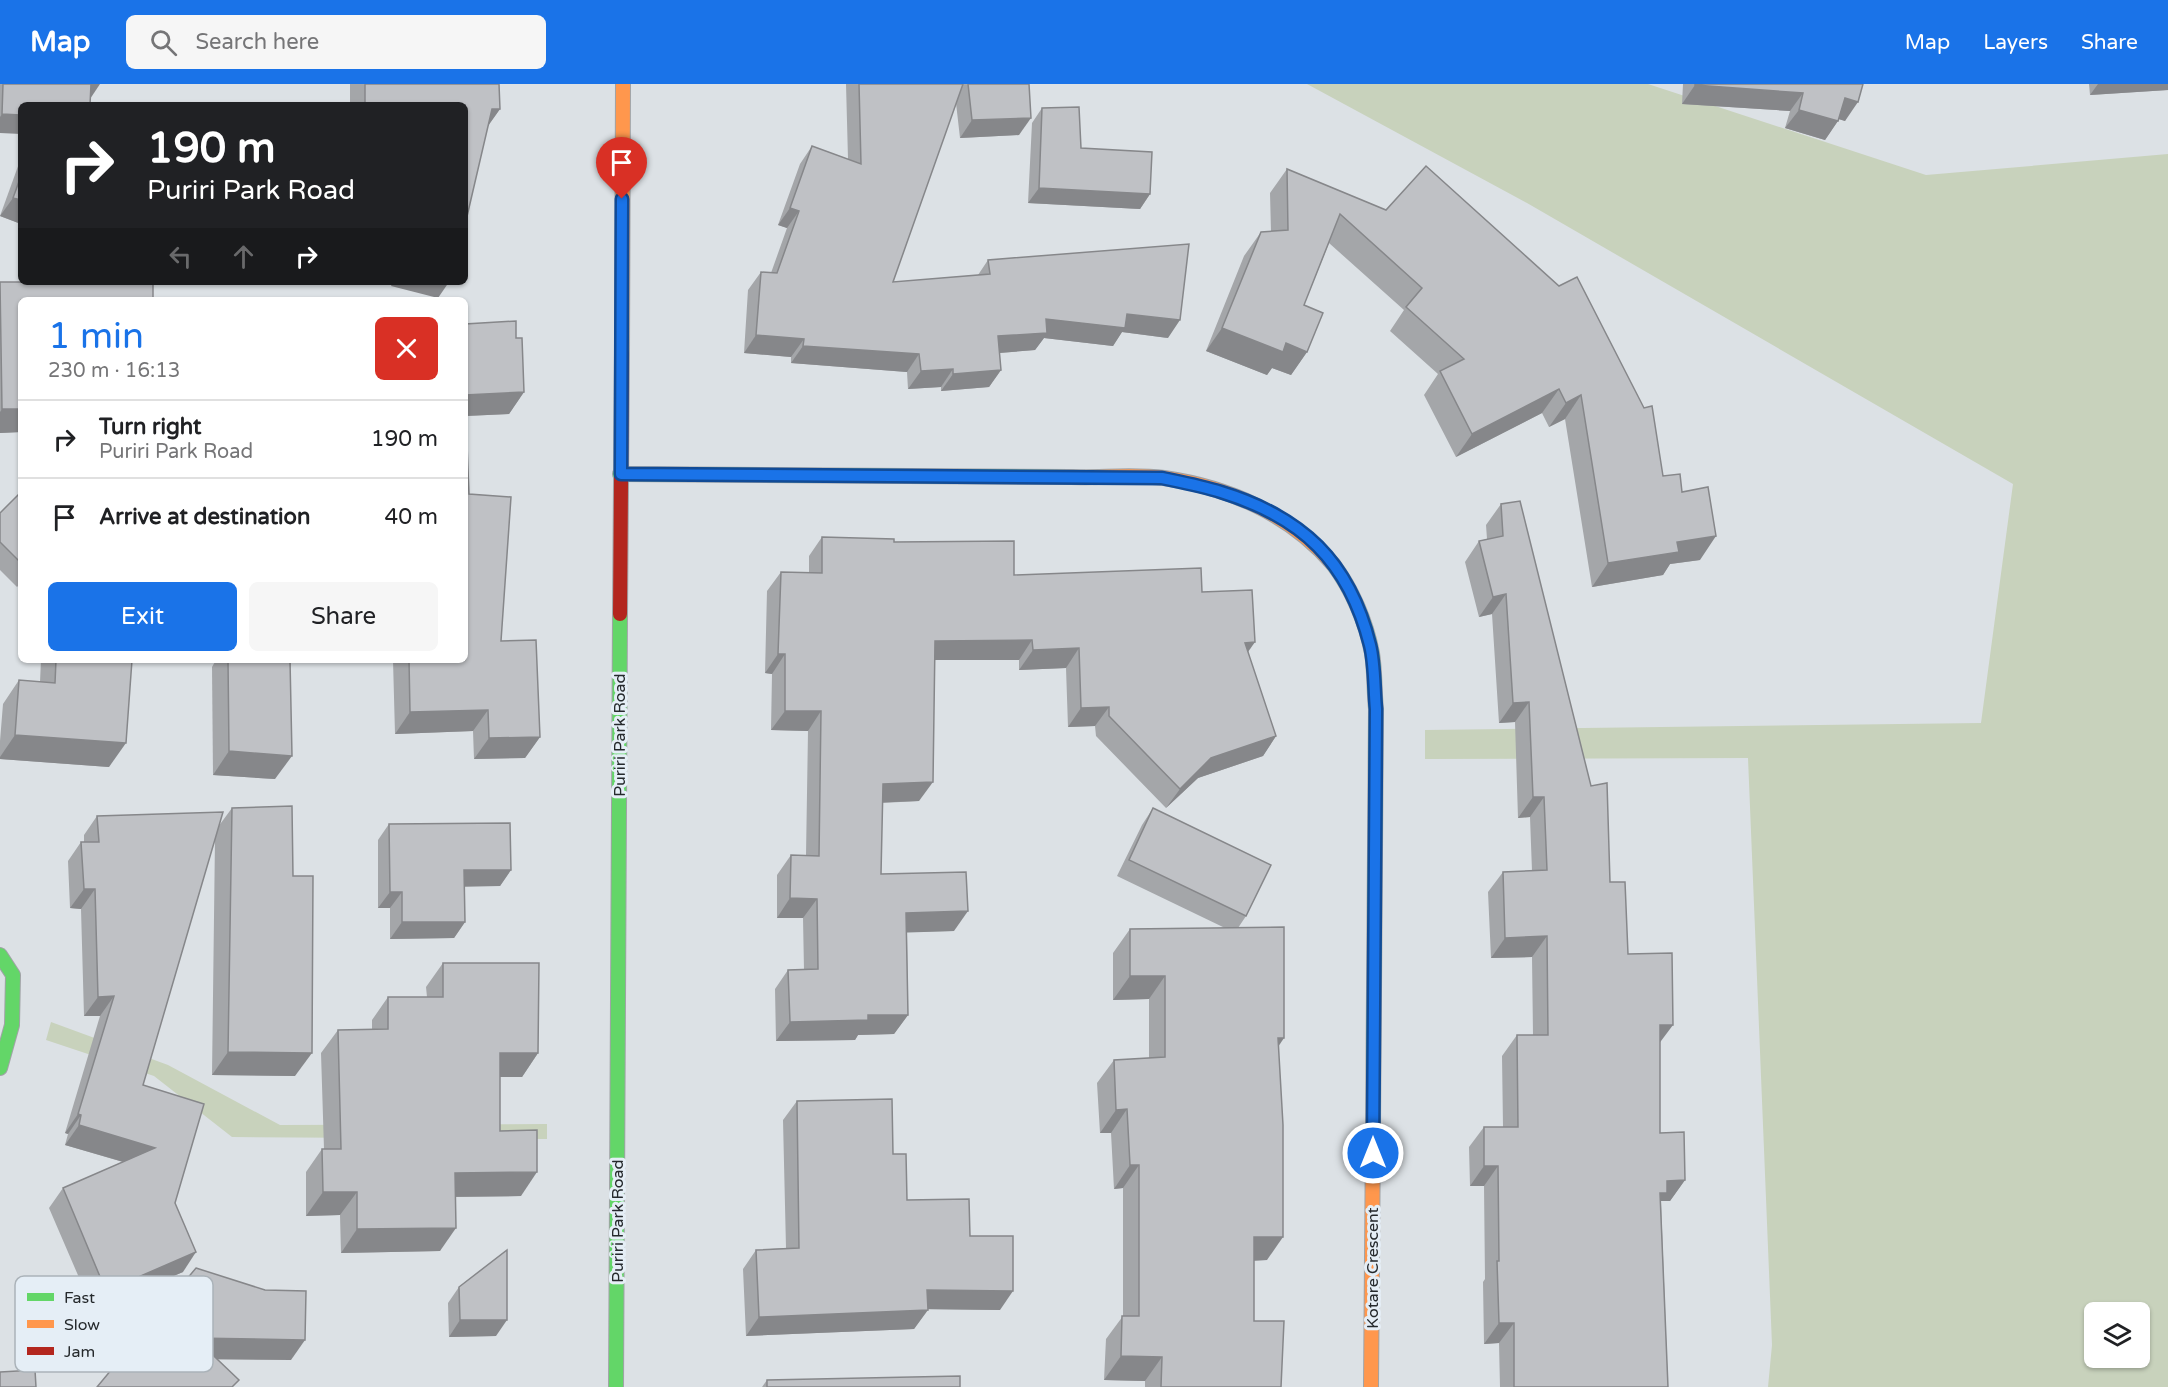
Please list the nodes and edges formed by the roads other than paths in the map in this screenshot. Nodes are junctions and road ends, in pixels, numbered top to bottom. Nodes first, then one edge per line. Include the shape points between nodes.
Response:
1 (623, 84) edge
2 (621, 474) junction
3 (0, 955) edge
4 (0, 1068) edge
5 (616, 1387) edge
6 (1371, 1387) edge

1 - 2 street, Puriri Park Road
2 - 5 street, Puriri Park Road
2 - 6 street, Kotare Crescent via 1162,478 1221,492 1273,513 1308,536 1335,564 1359,607 1371,647 1376,709
3 - 4 street via 13,975 12,1025

